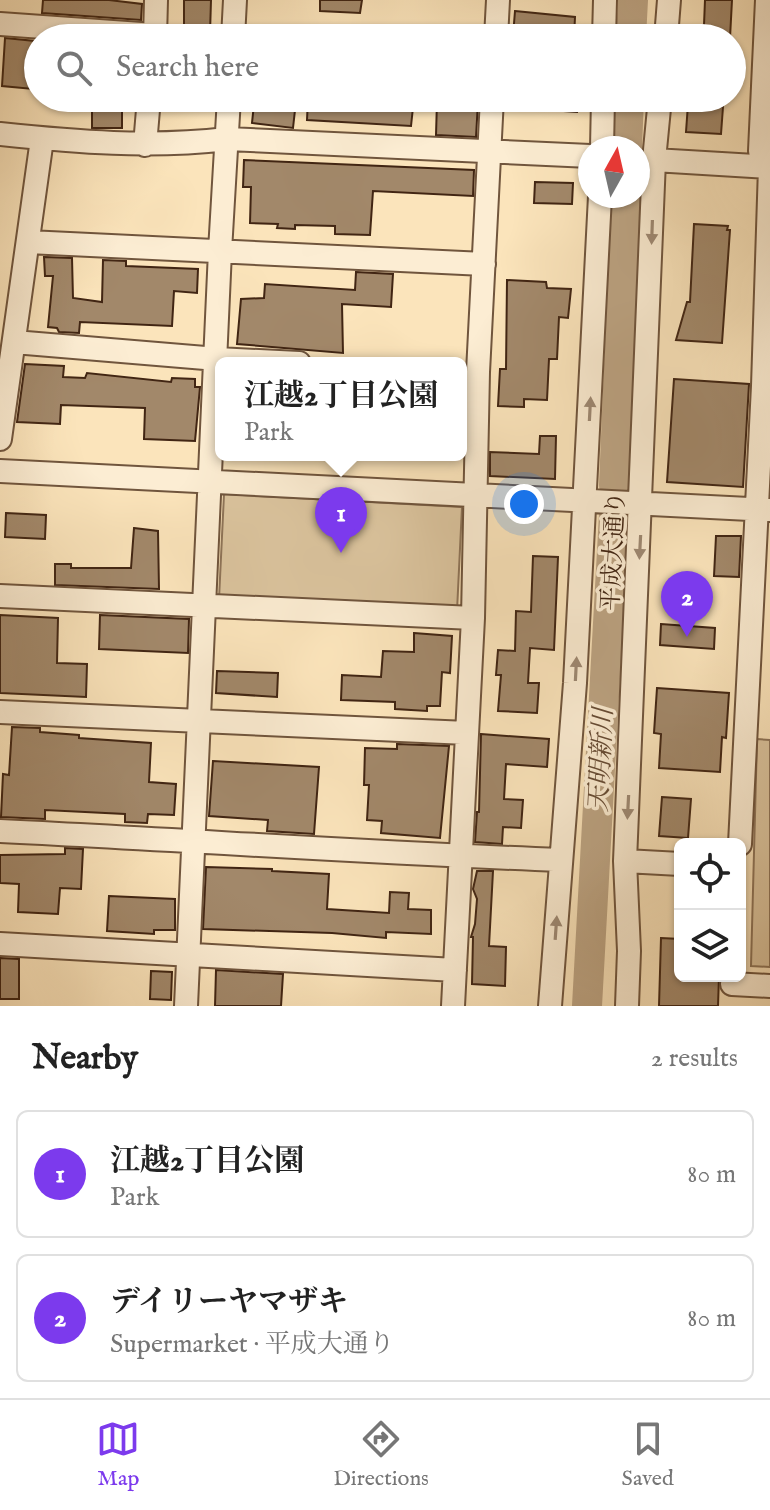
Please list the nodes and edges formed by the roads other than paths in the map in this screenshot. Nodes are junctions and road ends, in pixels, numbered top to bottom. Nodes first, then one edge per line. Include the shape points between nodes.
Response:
1 (156, 0) edge
2 (235, 0) edge
3 (498, 0) edge
4 (605, 0) edge
5 (669, 0) edge
6 (767, 0) edge
7 (0, 24) edge
8 (155, 24) edge
9 (234, 24) edge
10 (497, 24) edge
11 (604, 24) edge
12 (667, 24) edge
13 (24, 26) edge
14 (148, 112) edge
15 (228, 112) edge
16 (491, 112) edge
17 (603, 112) edge
18 (659, 112) edge
19 (0, 134) edge
20 (602, 136) edge
21 (42, 139) junction
22 (227, 139) junction
23 (145, 145) junction
24 (489, 153) junction
25 (578, 156) edge
26 (654, 160) junction
27 (770, 167) edge
28 (600, 208) edge
29 (28, 242) junction
30 (220, 251) junction
31 (484, 264) junction
32 (768, 275) edge
33 (14, 342) junction
34 (217, 357) edge
35 (215, 359) edge
36 (469, 371) edge
37 (766, 386) edge
38 (215, 400) edge
39 (0, 439) edge
40 (0, 471) edge
41 (211, 482) junction
42 (477, 495) junction
43 (591, 500) junction
44 (636, 503) junction
45 (763, 509) edge
46 (0, 596) edge
47 (204, 606) junction
48 (473, 618) junction
49 (0, 712) edge
50 (199, 721) junction
51 (467, 733) junction
52 (0, 831) edge
53 (740, 838) edge
54 (194, 840) junction
55 (461, 858) junction
56 (560, 860) junction
57 (625, 861) junction
58 (674, 864) edge
59 (0, 944) edge
60 (187, 953) junction
61 (455, 970) junction
62 (770, 986) edge
63 (732, 989) edge
64 (186, 1006) edge
65 (453, 1006) edge
66 (550, 1006) edge
67 (627, 1006) edge

1 - 8 street
2 - 9 street
3 - 10 street
4 - 11 street
5 - 12 street
6 - 27 street via 760,151
7 - 13 street
14 - 23 street
15 - 22 street
16 - 24 street
17 - 20 street
18 - 26 street, 平成大通り
19 - 21 street
21 - 23 street
21 - 29 street
22 - 23 street
22 - 24 street
22 - 30 street
24 - 25 street
24 - 31 street
26 - 27 street
26 -> 44 street, 平成大通り
27 - 32 street
43 -> 28 street, 平成大通り
29 - 30 street
29 - 33 street
30 - 31 street
30 - 34 street
31 - 36 street
32 - 37 street
33 - 35 street
33 - 39 street
36 - 42 street
37 - 45 street
38 - 41 street
40 - 41 street
41 - 42 street
41 - 47 street
42 - 43 street
42 - 48 street
43 - 44 street
56 -> 43 street, 平成大通り
44 - 45 street
44 -> 57 street, 平成大通り
45 - 53 street
46 - 47 street
47 - 48 street
47 - 50 street
48 - 51 street
49 - 50 street
50 - 51 street
50 - 54 street
51 - 55 street
52 - 54 street
54 - 55 street
54 - 60 street
55 - 56 street
55 - 61 street
66 -> 56 street, 平成大通り
57 - 58 street
57 - 67 street, 平成大通り
59 - 60 street
60 - 61 street
60 - 64 street
61 - 65 street
62 - 63 street

